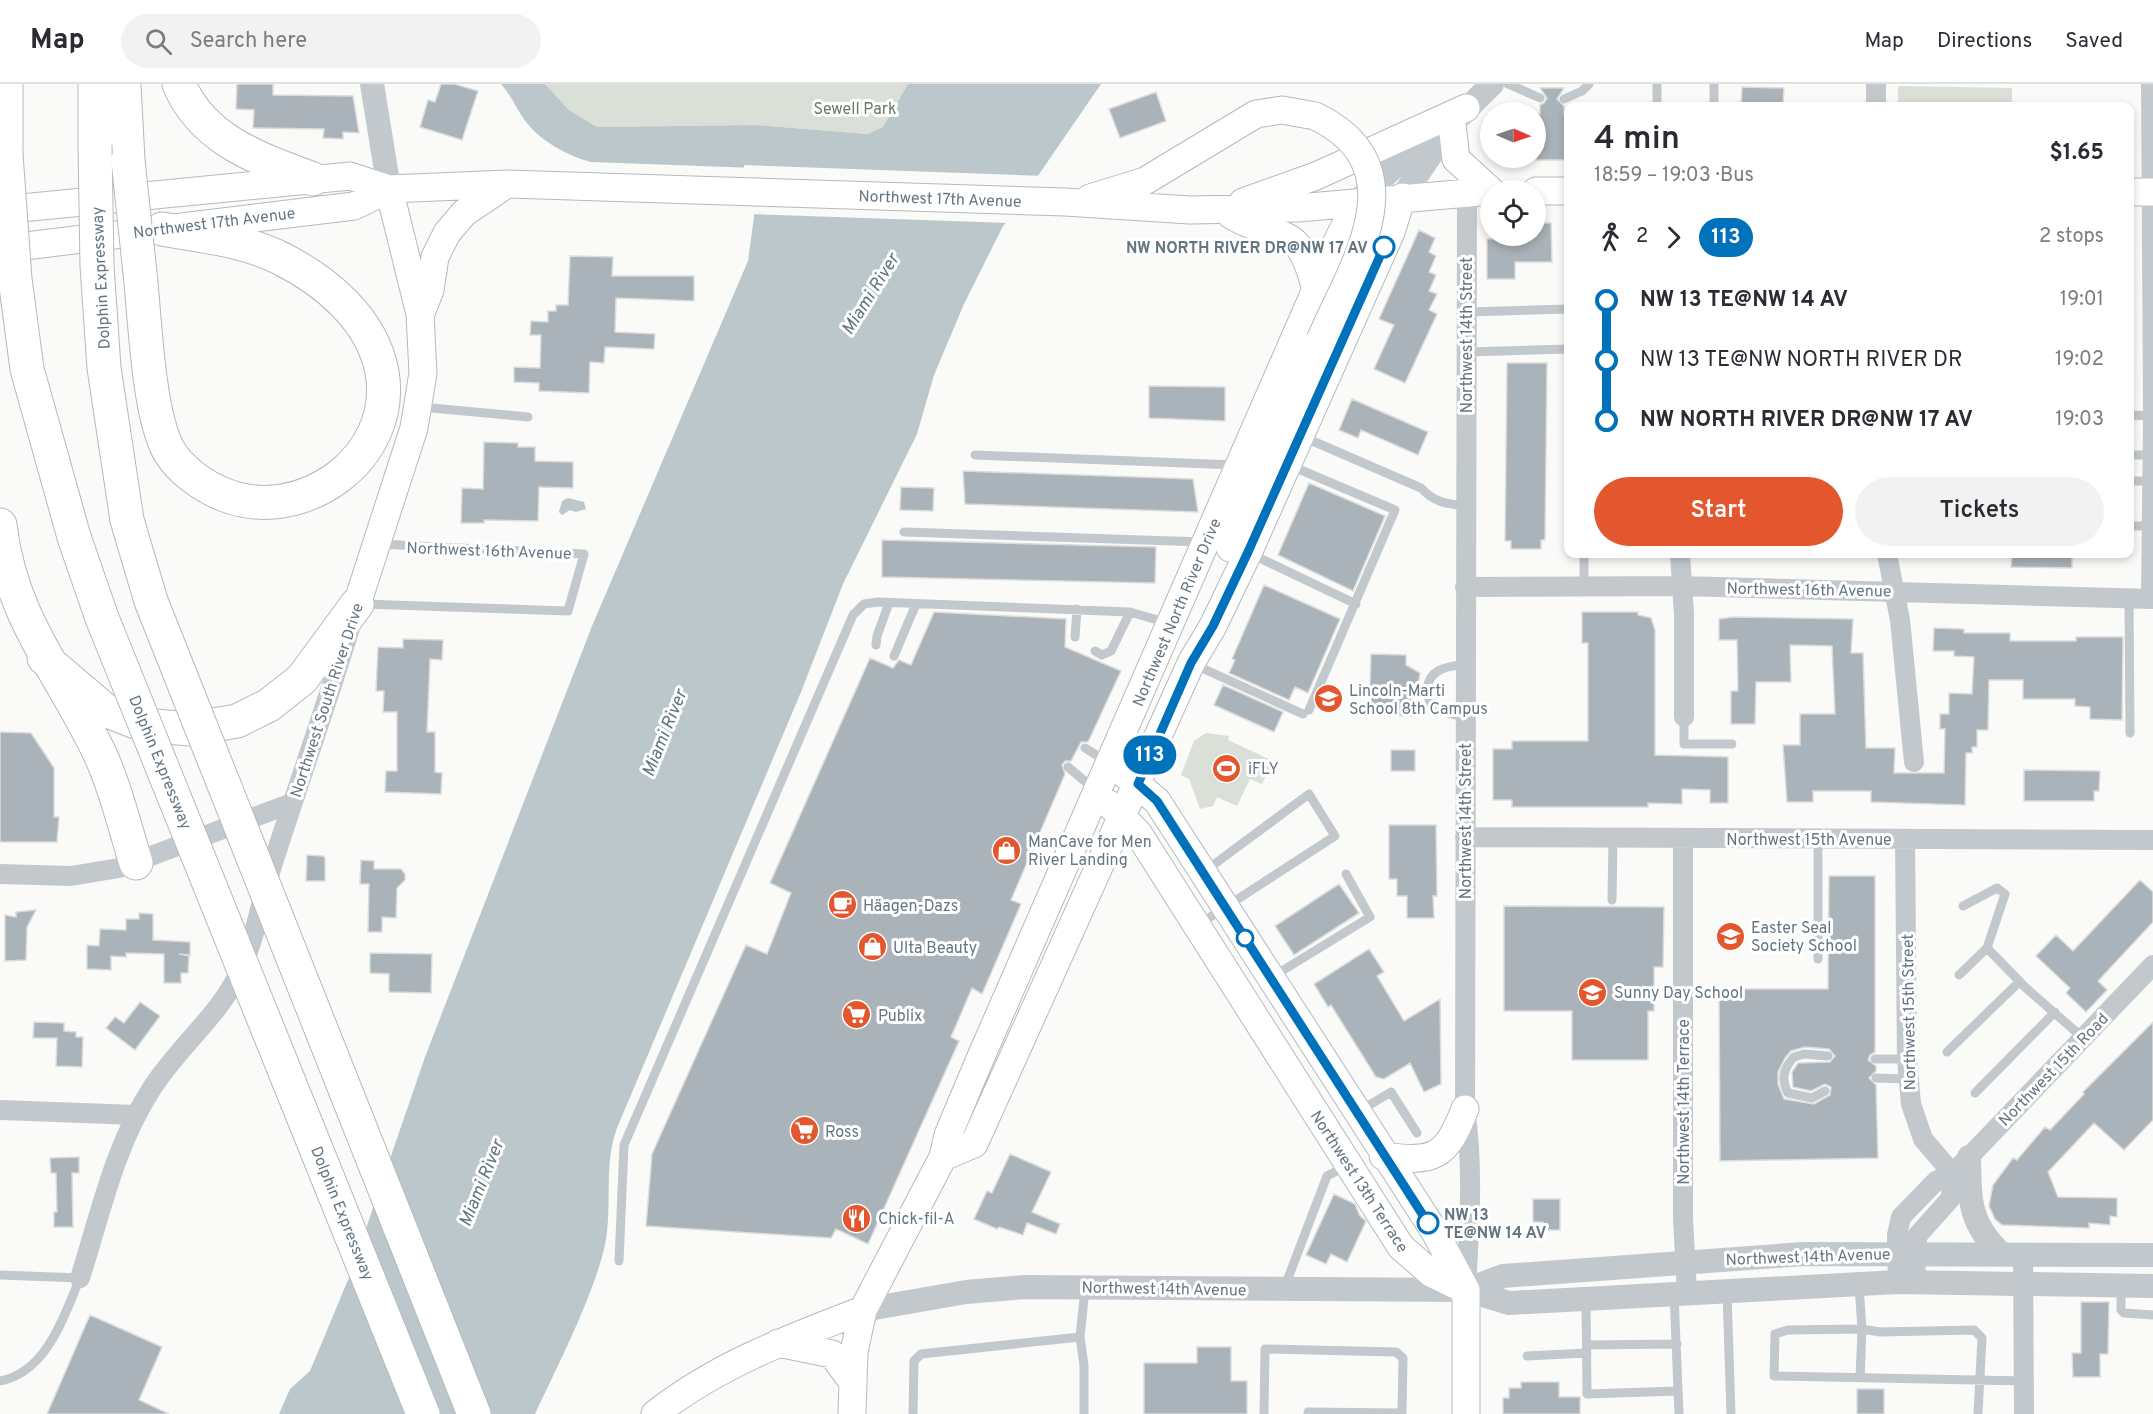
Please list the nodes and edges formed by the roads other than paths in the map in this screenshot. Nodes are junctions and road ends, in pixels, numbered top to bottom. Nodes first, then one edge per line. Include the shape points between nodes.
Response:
1 (6, 84) edge
2 (95, 84) edge
3 (124, 84) edge
4 (179, 84) edge
5 (1492, 84) edge
6 (1508, 84) edge
7 (1589, 84) edge
8 (1657, 84) edge
9 (1714, 84) edge
10 (1876, 84) edge
11 (372, 85) edge
12 (2152, 89) edge
13 (1540, 98) dead end
14 (1564, 99) dead end
15 (1657, 102) edge
16 (1714, 102) edge
17 (1876, 102) edge
18 (1459, 116) junction
19 (313, 179) junction
20 (507, 184) junction
21 (1480, 188) edge
22 (389, 189) junction
23 (1546, 191) edge
24 (1564, 191) edge
25 (1480, 192) edge
26 (2145, 192) edge
27 (1402, 197) junction
28 (1065, 202) junction
29 (1356, 203) junction
30 (0, 210) edge
31 (1222, 210) junction
32 (1480, 213) edge
33 (162, 229) junction
34 (0, 249) edge
35 (1316, 291) junction
36 (1564, 309) edge
37 (1466, 312) junction
38 (420, 314) junction
39 (1564, 349) edge
40 (1466, 352) junction
41 (419, 407) junction
42 (2134, 415) edge
43 (2153, 416) edge
44 (528, 417) dead end
45 (1299, 435) junction
46 (975, 455) dead end
47 (2134, 455) edge
48 (2152, 455) edge
49 (1286, 464) junction
50 (1240, 466) junction
51 (2134, 481) edge
52 (2152, 481) edge
53 (1466, 505) junction
54 (0, 525) edge
55 (2134, 526) edge
56 (2152, 526) edge
57 (904, 532) dead end
58 (1207, 542) junction
59 (377, 543) junction
60 (1248, 552) junction
61 (1584, 558) edge
62 (1680, 558) edge
63 (1888, 558) edge
64 (1682, 586) junction
65 (1465, 587) junction
66 (1584, 587) junction
67 (1893, 591) junction
68 (2129, 598) junction
69 (2152, 599) edge
70 (889, 603) junction
71 (357, 604) junction
72 (916, 604) junction
73 (1356, 604) junction
74 (1077, 609) junction
75 (1130, 612) junction
76 (1171, 625) junction
77 (1076, 637) dead end
78 (876, 645) dead end
79 (1095, 651) dead end
80 (894, 656) dead end
81 (44, 658) junction
82 (1191, 663) junction
83 (1465, 664) junction
84 (1465, 717) junction
85 (1684, 717) joint
86 (2130, 733) dead end
87 (1732, 744) dead end
88 (1085, 748) dead end
89 (1914, 762) dead end
90 (1110, 764) junction
91 (1068, 767) dead end
92 (1138, 784) junction
93 (1098, 793) junction
94 (292, 803) junction
95 (1121, 816) junction
96 (1465, 837) junction
97 (1683, 838) junction
98 (1613, 839) junction
99 (1905, 839) junction
100 (1818, 840) junction
101 (2153, 840) edge
102 (136, 863) junction
103 (1203, 872) junction
104 (0, 874) edge
105 (1346, 874) dead end
106 (1612, 900) dead end
107 (1224, 906) junction
108 (1963, 906) dead end
109 (1197, 925) junction
110 (1987, 948) junction
111 (1818, 959) dead end
112 (2153, 965) edge
113 (1959, 975) dead end
114 (1270, 979) junction
115 (2019, 981) junction
116 (2055, 1012) junction
117 (2083, 1038) junction
118 (1947, 1052) dead end
119 (1828, 1056) dead end
120 (1875, 1059) dead end
121 (1907, 1069) junction
122 (1876, 1078) dead end
123 (1825, 1091) dead end
124 (1975, 1093) dead end
125 (1465, 1109) junction
126 (0, 1110) edge
127 (1356, 1113) junction
128 (136, 1115) junction
129 (1417, 1133) dead end
130 (1383, 1156) junction
131 (944, 1157) junction
132 (1348, 1165) junction
133 (1961, 1165) junction
134 (1907, 1252) junction
135 (2012, 1253) junction
136 (2153, 1255) edge
137 (619, 1261) dead end
138 (1685, 1263) junction
139 (0, 1275) edge
140 (80, 1278) junction
141 (1906, 1282) junction
142 (1859, 1284) junction
143 (2023, 1284) junction
144 (2121, 1286) junction
145 (2153, 1286) edge
146 (1085, 1287) junction
147 (1285, 1289) junction
148 (1466, 1290) junction
149 (1727, 1291) junction
150 (1681, 1294) junction
151 (1586, 1300) junction
152 (863, 1310) junction
153 (2153, 1315) edge
154 (1862, 1329) junction
155 (1080, 1337) junction
156 (777, 1342) junction
157 (1677, 1344) junction
158 (1587, 1349) junction
159 (1527, 1356) dead end
160 (1860, 1378) junction
161 (1978, 1380) junction
162 (0, 1381) edge
163 (852, 1381) junction
164 (2024, 1381) junction
165 (1678, 1391) junction
166 (423, 1414) edge
167 (474, 1414) edge
168 (655, 1414) edge
169 (852, 1414) edge
170 (913, 1414) edge
171 (1084, 1414) edge
172 (1264, 1414) edge
173 (1308, 1414) edge
174 (1466, 1414) edge
175 (1678, 1414) edge
176 (1731, 1414) edge
177 (1978, 1414) edge
178 (2024, 1414) edge

1 - 166 highway, Dolphin Expressway, bridge via 6,154 15,279 27,369 74,537 102,618
2 - 167 highway, Dolphin Expressway, bridge via 97,266 104,368 128,520 151,601
3 - 33 highway, bridge via 128,160 156,414 170,453 186,471 216,492 260,504 300,498 344,475 371,437 382,393 382,373 361,323 323,285 279,257 218,239
4 - 19 highway via 192,108 218,135 244,152
5 - 18 street, Northwest North River Drive
6 - 13 lane
7 - 14 lane
8 - 15 lane
9 - 16 lane
10 - 17 street
11 - 22 street, Northwest South River Drive
12 - 26 street
18 - 21 main road via 1456,159
18 - 27 street, Northwest North River Drive
18 - 29 street, Northwest North River Drive via 1411,151
18 - 31 main road via 1316,176
19 - 22 main road, Northwest 17th Avenue via 350,176
19 - 30 main road, Northwest 17th Avenue
20 - 22 main road, Northwest 17th Avenue
20 - 28 main road, Northwest 17th Avenue
20 - 38 main road via 464,213 447,234 435,257 430,290
22 - 33 main road, Northwest 17th Avenue via 354,206
22 - 38 main road, Northwest South River Drive
23 - 24 main road
25 - 27 main road, Northwest 17th Avenue
26 - 43 street
27 - 29 main road, Northwest 17th Avenue
27 - 45 main road, Northwest North River Drive via 1391,232
28 - 31 main road, Northwest 17th Avenue
28 - 82 main road, bridge via 1101,196 1145,181 1256,114 1282,110 1316,116 1339,130 1353,143 1368,170 1373,197 1369,224 1219,576
29 - 31 main road, Northwest 17th Avenue
29 - 35 main road, Northwest North River Drive
31 - 35 main road via 1253,228 1278,231 1293,239 1306,259
32 - 37 street, Northwest 14th Street
33 - 34 main road, Northwest 17th Avenue
35 - 50 main road, Northwest North River Drive
36 - 37 lane
37 - 40 street, Northwest 14th Street
38 - 41 main road, Northwest South River Drive via 424,358
39 - 40 lane
40 - 53 street, Northwest 14th Street
41 - 44 lane
41 - 59 main road, Northwest South River Drive
42 - 43 lane
43 - 48 street
45 - 49 main road, Northwest North River Drive
45 - 53 lane via 1421,488 1446,505
46 - 50 lane
47 - 48 lane
48 - 52 street
49 - 60 main road, Northwest North River Drive
49 - 73 lane via 1395,510
50 - 58 main road, Northwest North River Drive
51 - 52 lane
52 - 56 street
53 - 65 street, Northwest 14th Street
54 - 81 highway via 21,611
55 - 56 lane
56 - 69 street
57 - 58 lane
58 - 76 main road, Northwest North River Drive
59 - 71 main road, Northwest South River Drive
59 - 71 lane, Northwest 16th Avenue via 584,554 568,611
60 - 73 lane
60 - 82 main road, Northwest North River Drive
61 - 66 lane
62 - 64 street
63 - 67 street
64 - 66 street, Northwest 16th Avenue
64 - 67 street, Northwest 16th Avenue
64 - 85 street
65 - 66 street, Northwest 16th Avenue
65 - 83 street, Northwest 14th Street
67 - 68 street, Northwest 16th Avenue
67 - 89 street via 1904,654
68 - 69 street, Northwest 16th Avenue
68 - 86 lane
70 - 72 lane
70 - 78 lane
70 - 137 lane via 864,604 853,615 624,1145
71 - 81 highway via 302,679 269,705 237,721 190,729 143,725 105,710
71 - 94 street, Northwest South River Drive
72 - 74 lane
72 - 80 lane
73 - 82 lane via 1306,712
74 - 75 lane
74 - 77 lane
75 - 76 lane
75 - 79 lane via 1111,651 1102,655
76 - 90 main road, Northwest North River Drive
81 - 102 highway via 98,751
82 - 92 main road, Northwest North River Drive
83 - 84 street, Northwest 14th Street
83 - 84 lane via 1433,674 1427,694 1435,707
84 - 96 street, Northwest 14th Street
85 - 87 lane via 1684,744
88 - 90 lane
90 - 92 main road, Northwest 13th Terrace
90 - 93 main road, Northwest North River Drive
91 - 93 lane
92 - 95 main road, Northwest North River Drive
92 - 103 main road, Northwest 13th Terrace via 1157,801
93 - 95 main road, Northwest 13th Terrace
93 - 131 main road, Northwest North River Drive via 948,1135
94 - 102 street
94 - 128 street, Northwest South River Drive via 241,969 207,1020 171,1061
95 - 109 main road, Northwest 13th Terrace via 1138,832
95 - 131 main road, Northwest North River Drive via 974,1144
96 - 98 street, Northwest 15th Avenue
96 - 125 street, Northwest 14th Street
97 - 98 street, Northwest 15th Avenue
97 - 100 street, Northwest 15th Avenue
97 - 138 street, Northwest 14th Terrace
98 - 106 lane
99 - 100 street, Northwest 15th Avenue
99 - 101 street, Northwest 15th Avenue
99 - 121 street, Northwest 15th Street
100 - 111 lane
102 - 104 street via 71,876
103 - 107 main road, Northwest 13th Terrace
103 - 107 lane via 1309,794 1335,836
105 - 114 lane via 1370,916
107 - 109 lane
107 - 114 main road, Northwest 13th Terrace
108 - 110 lane via 1997,888 2005,894
109 - 132 main road, Northwest 13th Terrace
110 - 113 lane
110 - 115 lane
112 - 117 street, Northwest 15th Road
114 - 127 main road, Northwest 13th Terrace
115 - 116 lane
115 - 118 lane
116 - 117 lane
116 - 124 lane
117 - 133 street, Northwest 15th Road
119 - 123 lane via 1794,1057 1783,1083 1788,1093 1812,1098
120 - 121 lane
121 - 122 lane
121 - 133 street, Northwest 15th Street via 1915,1122 1923,1139
125 - 130 main road via 1450,1143 1437,1153 1415,1159
125 - 148 street, Northwest 14th Street via 1470,1141
126 - 128 street
127 - 129 lane via 1391,1092
127 - 130 main road, Northwest 13th Terrace
128 - 140 street, Northwest South River Drive via 111,1169
130 - 148 main road, Northwest 13th Terrace via 1435,1232
131 - 152 main road, Northwest North River Drive
132 - 147 lane via 1327,1176
132 - 148 main road, Northwest 13th Terrace via 1408,1256 1431,1273
133 - 134 street via 1951,1198 1922,1227
133 - 135 street via 1975,1221
134 - 135 street, Northwest 14th Avenue
134 - 138 street, Northwest 14th Avenue via 1766,1255
134 - 141 street
135 - 136 street, Northwest 14th Avenue
135 - 143 street
138 - 148 street, Northwest 14th Avenue via 1503,1276
138 - 150 street, Northwest 14th Terrace
139 - 140 lane
140 - 162 lane via 61,1324 44,1352 21,1373
141 - 142 street, Northwest 14th Avenue
141 - 143 street, Northwest 14th Avenue
142 - 149 street, Northwest 14th Avenue
142 - 154 lane
143 - 144 street, Northwest 14th Avenue
143 - 164 street
144 - 145 street, Northwest 14th Avenue
144 - 153 lane via 2124,1313
146 - 147 street, Northwest 14th Avenue
146 - 152 street, Northwest 14th Avenue via 966,1292
146 - 155 lane
147 - 148 street, Northwest 14th Avenue
148 - 151 street, Northwest 14th Avenue via 1509,1303
148 - 174 main road, Northwest 14th Street
149 - 150 street, Northwest 14th Avenue
149 - 176 lane
150 - 151 street, Northwest 14th Avenue
150 - 157 lane
151 - 158 lane
152 - 156 main road
152 - 163 main road, Northwest North River Drive via 855,1341
154 - 160 lane
154 - 160 lane via 1778,1332 1774,1336 1772,1372 1774,1376
154 - 161 lane via 1974,1330 1982,1338
155 - 170 lane via 921,1354 914,1361
155 - 171 lane
156 - 163 main road via 832,1354
156 - 168 main road via 722,1370
157 - 158 lane
157 - 165 lane
158 - 159 lane
158 - 165 lane via 1587,1394
160 - 161 lane
161 - 164 lane
161 - 177 lane
163 - 169 main road, Northwest North River Drive
164 - 178 street
165 - 175 lane
172 - 173 lane via 1265,1349 1396,1352 1403,1358 1402,1413

